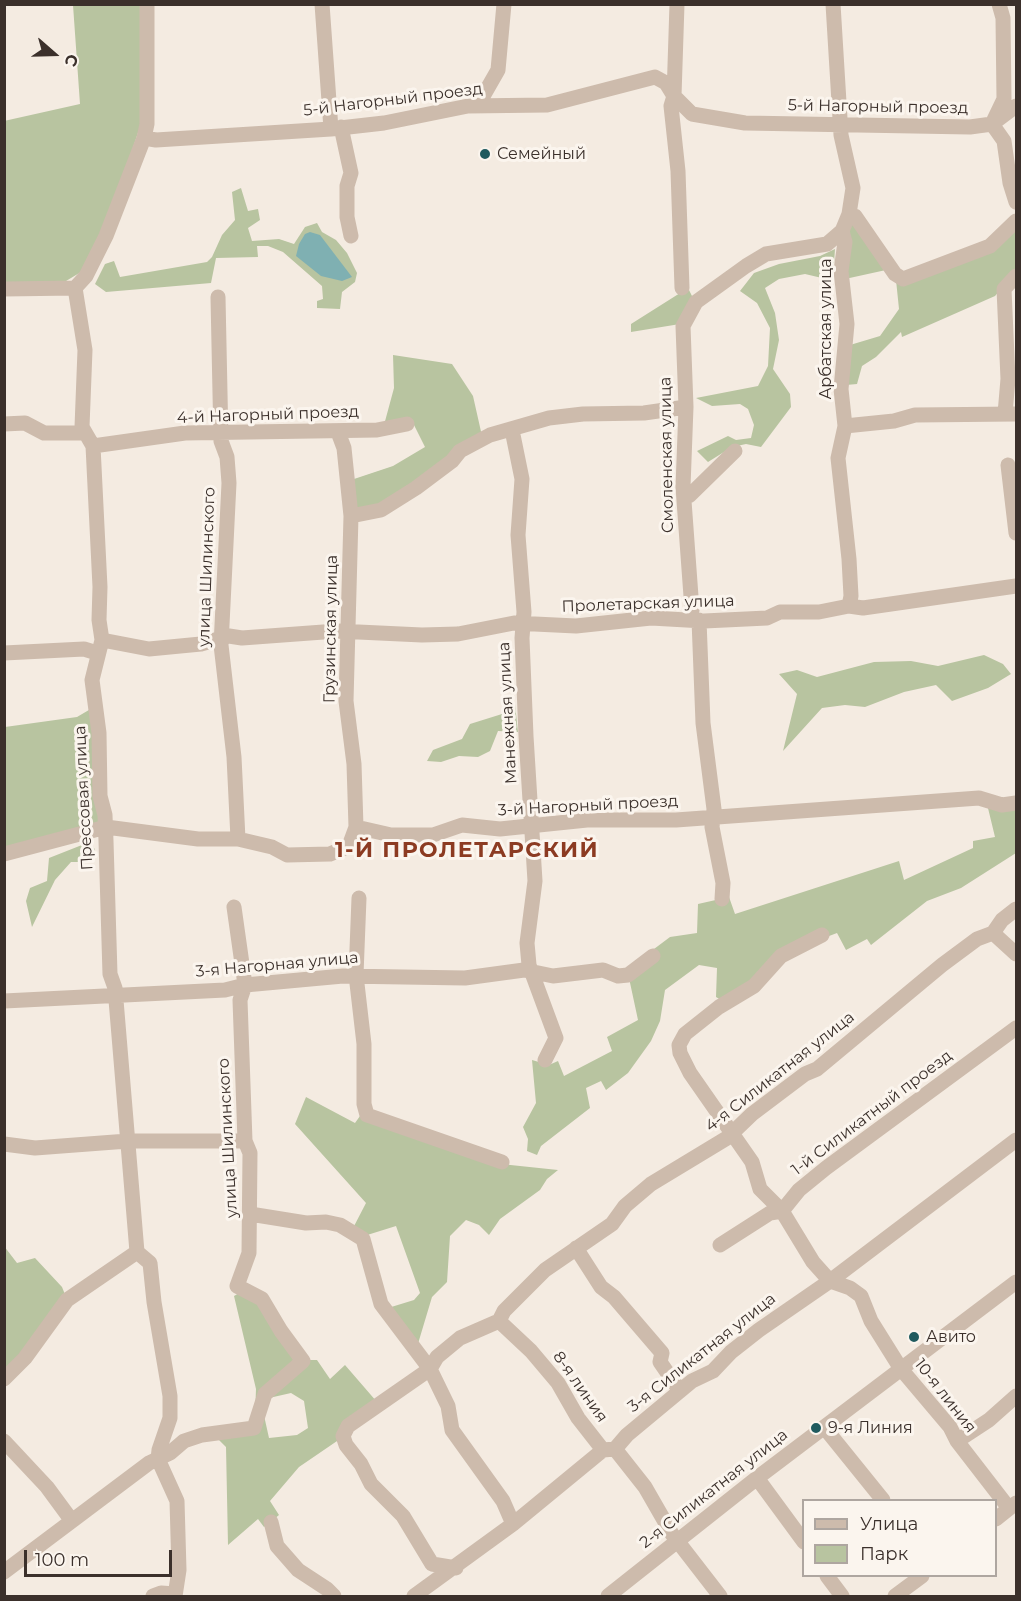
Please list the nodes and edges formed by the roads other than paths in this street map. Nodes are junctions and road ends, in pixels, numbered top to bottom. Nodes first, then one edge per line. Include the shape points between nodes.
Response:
1 (147, 4) edge
2 (322, 4) edge
3 (504, 4) edge
4 (677, 4) edge
5 (833, 4) edge
6 (999, 4) edge
7 (674, 96) junction
8 (478, 105) junction
9 (1017, 106) edge
10 (992, 124) junction
11 (841, 126) junction
12 (336, 128) junction
13 (144, 138) junction
14 (1017, 202) edge
15 (849, 214) junction
16 (1017, 221) edge
17 (842, 231) junction
18 (351, 236) dead end
19 (1017, 276) edge
20 (75, 288) junction
21 (681, 288) dead end
22 (4, 289) edge
23 (218, 297) dead end
24 (686, 407) junction
25 (1011, 414) edge
26 (4, 424) edge
27 (407, 424) dead end
28 (845, 426) junction
29 (512, 430) junction
30 (338, 432) junction
31 (222, 434) junction
32 (89, 440) junction
33 (735, 451) dead end
34 (1008, 465) dead end
35 (684, 496) junction
36 (351, 516) junction
37 (1017, 533) edge
38 (1017, 586) edge
39 (849, 606) junction
40 (695, 620) junction
41 (523, 623) junction
42 (347, 632) junction
43 (222, 636) junction
44 (99, 646) junction
45 (4, 653) edge
46 (1017, 803) edge
47 (714, 817) junction
48 (532, 826) junction
49 (105, 827) junction
50 (356, 827) junction
51 (238, 839) junction
52 (4, 854) edge
53 (359, 898) dead end
54 (722, 899) dead end
55 (234, 907) dead end
56 (1017, 909) edge
57 (993, 933) junction
58 (822, 935) dead end
59 (1017, 954) edge
60 (653, 956) dead end
61 (531, 971) junction
62 (356, 975) junction
63 (245, 985) junction
64 (116, 996) junction
65 (4, 1001) edge
66 (1017, 1028) edge
67 (545, 1060) dead end
68 (733, 1134) junction
69 (1017, 1140) edge
70 (128, 1141) junction
71 (245, 1141) junction
72 (4, 1144) edge
73 (501, 1162) dead end
74 (782, 1211) junction
75 (250, 1214) junction
76 (720, 1245) dead end
77 (576, 1248) junction
78 (137, 1252) junction
79 (852, 1264) junction
80 (830, 1281) junction
81 (1017, 1282) edge
82 (850, 1288) junction
83 (499, 1321) junction
84 (430, 1369) junction
85 (901, 1369) junction
86 (4, 1379) edge
87 (680, 1391) junction
88 (1017, 1396) edge
89 (824, 1427) junction
90 (4, 1441) edge
91 (957, 1441) junction
92 (609, 1450) junction
93 (158, 1459) junction
94 (757, 1478) junction
95 (882, 1499) edge
96 (1014, 1506) edge
97 (997, 1518) edge
98 (72, 1521) junction
99 (271, 1522) dead end
100 (513, 1524) junction
101 (802, 1539) edge
102 (679, 1540) junction
103 (432, 1564) junction
104 (456, 1568) junction
105 (4, 1572) edge
106 (828, 1577) edge
107 (918, 1586) edge
108 (420, 1593) edge
109 (175, 1595) edge
110 (153, 1596) edge
111 (334, 1596) edge
112 (608, 1596) edge
113 (720, 1596) edge
114 (842, 1596) edge
115 (895, 1596) edge

1 - 13 street
2 - 12 street
3 - 8 street via 498,70
4 - 7 street
5 - 11 street
6 - 10 street via 1003,18 1004,99
7 - 8 street, 5-й Нагорный проезд via 666,83 655,77 547,105
7 - 11 street, 5-й Нагорный проезд via 692,114 711,118
7 - 21 street via 671,106 678,171
8 - 12 street, 5-й Нагорный проезд
9 - 10 street, 5-й Нагорный проезд
10 - 11 street, 5-й Нагорный проезд
10 - 14 street via 1004,141
11 - 15 street via 853,188
12 - 13 street, 5-й Нагорный проезд
12 - 18 street via 351,173 347,186
13 - 20 street via 106,237 86,276
15 - 16 street via 855,216 895,274 903,279 990,246
15 - 17 street
17 - 24 street, Смоленская улица via 827,244 766,254 696,302 683,326
17 - 28 street, Арбатская улица via 845,242 841,271 847,324 841,389
19 - 25 street via 1004,289
20 - 22 street
20 - 32 street, Прессовая улица via 85,350 82,427
23 - 31 street, улица Шилинского
24 - 29 street via 549,418
24 - 35 street, Смоленская улица
25 - 28 street via 915,415
26 - 32 street, 4-й Нагорный проезд via 24,423 44,433
27 - 30 street, 4-й Нагорный проезд
28 - 39 street, Арбатская улица via 838,458 849,559
29 - 36 street via 490,435 460,452 381,510
29 - 41 street, Манежная улица via 522,479 518,535
30 - 31 street, 4-й Нагорный проезд
30 - 36 street, Грузинская улица via 344,448
31 - 32 street, 4-й Нагорный проезд
31 - 43 street, улица Шилинского via 229,483
32 - 44 street, Прессовая улица
33 - 35 street via 689,496
34 - 37 street
35 - 40 street, Смоленская улица
36 - 42 street, Грузинская улица
38 - 39 street, Пролетарская улица via 863,608
39 - 40 street, Пролетарская улица via 819,612 780,612 767,618
40 - 41 street, Пролетарская улица via 651,618 576,626
40 - 47 street, Смоленская улица
41 - 42 street, Пролетарская улица via 458,634
41 - 48 street, Манежная улица
42 - 43 street, Пролетарская улица
42 - 50 street, Грузинская улица via 346,701
43 - 44 street, Пролетарская улица via 201,644 148,649
43 - 51 street, улица Шилинского
44 - 45 street, Пролетарская улица
44 - 49 street, Прессовая улица via 92,680
46 - 47 street, 3-й Нагорный проезд via 1002,805 979,798
47 - 48 street, 3-й Нагорный проезд via 587,820
47 - 54 street, Смоленская улица
48 - 50 street, 3-й Нагорный проезд via 500,829 462,825 434,835 391,836
48 - 61 street, Манежная улица via 535,881 527,943
49 - 51 street via 198,839
49 - 52 street
49 - 64 street, Прессовая улица via 110,974
50 - 51 street via 349,846 330,854 287,855
53 - 62 street
55 - 63 street, улица Шилинского
56 - 57 street, 4-я Силикатная улица
57 - 59 street
57 - 68 street, 4-я Силикатная улица via 977,939 942,965 817,1069 752,1114
58 - 68 street via 781,956 754,986 719,1007 685,1034 679,1045 690,1073
60 - 61 street, 3-я Нагорная улица via 628,975 603,970 553,976
61 - 62 street, 3-я Нагорная улица via 465,978
61 - 67 street, Манежная улица via 556,1038
62 - 63 street, 3-я Нагорная улица
62 - 73 street via 367,1115
63 - 64 street, 3-я Нагорная улица via 225,990
63 - 71 street, улица Шилинского via 240,1000
64 - 65 street, 3-я Нагорная улица
64 - 70 street, Прессовая улица
66 - 74 street, 1-й Силикатный проезд via 798,1190
68 - 74 street via 752,1162 760,1189
68 - 77 street, 4-я Силикатная улица via 651,1184 625,1206 612,1224
69 - 79 street, 3-я Силикатная улица
70 - 71 street
70 - 72 street via 35,1148
70 - 78 street, Прессовая улица
71 - 75 street, улица Шилинского via 250,1153
74 - 76 street, 1-й Силикатный проезд via 770,1213
74 - 80 street via 813,1262
75 - 84 street via 340,1225 363,1239 381,1304
75 - 93 street, улица Шилинского via 249,1252 237,1286 262,1299 303,1361 265,1394 254,1428 202,1435 184,1441
77 - 83 street, 4-я Силикатная улица via 545,1270
77 - 87 street via 601,1287 662,1353 660,1362
78 - 86 street via 67,1300 25,1358
78 - 93 street, Прессовая улица via 150,1263 170,1396 170,1418
79 - 80 street, 3-я Силикатная улица
79 - 82 street
80 - 82 street
80 - 87 street, 3-я Силикатная улица via 759,1330 713,1371
81 - 85 street, 2-я Силикатная улица
82 - 85 street, 10-я линия via 861,1296 871,1321
83 - 84 street, 4-я Силикатная улица via 460,1338 437,1357
83 - 92 street, 8-я линия via 531,1351 558,1383 578,1418
84 - 100 street via 448,1406 452,1430 503,1501
84 - 103 street, 4-я Силикатная улица via 348,1426 343,1436 371,1484 403,1516
85 - 89 street, 2-я Силикатная улица
85 - 91 street, 10-я линия via 950,1427
87 - 92 street, 3-я Силикатная улица
88 - 91 street
89 - 94 street, 2-я Силикатная улица
89 - 95 street
90 - 98 street
91 - 96 street, 10-я линия
92 - 100 street, 3-я Силикатная улица
92 - 102 street, 8-я линия via 645,1486
93 - 98 street
93 - 109 street via 177,1501 179,1570
94 - 101 street
94 - 102 street, 2-я Силикатная улица
96 - 97 street
98 - 105 street
99 - 111 street via 278,1546 298,1570
100 - 104 street, 3-я Силикатная улица
102 - 112 street, 2-я Силикатная улица
102 - 113 street, 8-я линия
103 - 104 street
103 - 108 street
104 - 108 street, 3-я Силикатная улица
106 - 114 street
107 - 115 street
109 - 110 street via 168,1592

